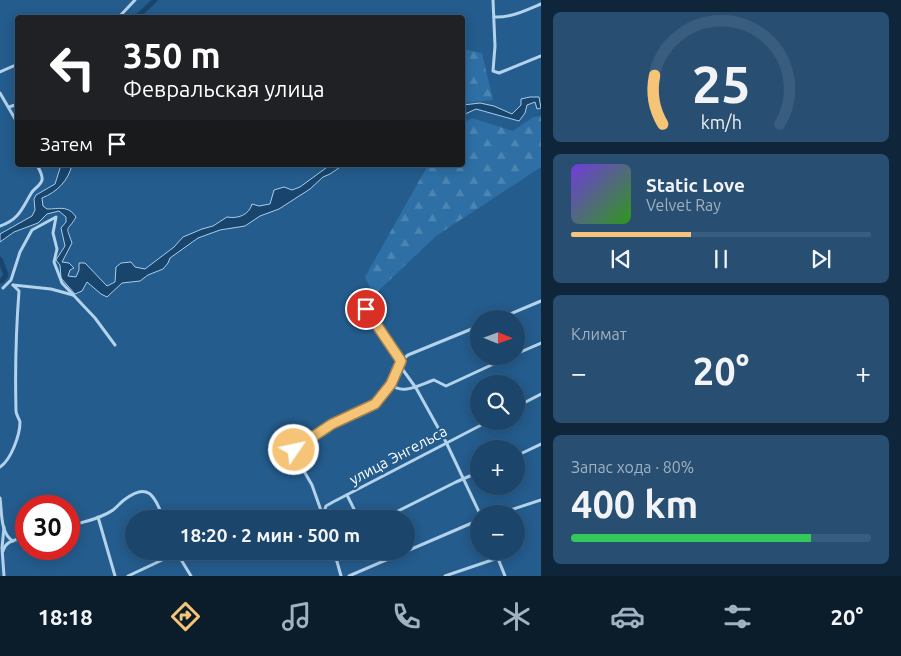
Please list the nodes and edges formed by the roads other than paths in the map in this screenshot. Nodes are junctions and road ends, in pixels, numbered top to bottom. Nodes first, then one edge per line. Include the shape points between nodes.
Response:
1 (135, 0) edge
2 (493, 0) edge
3 (541, 4) edge
4 (121, 15) edge
5 (494, 17) junction
6 (541, 56) edge
7 (15, 65) edge
8 (0, 72) edge
9 (0, 92) edge
10 (15, 105) edge
11 (9, 107) junction
12 (15, 118) edge
13 (38, 167) edge
14 (0, 226) edge
15 (3, 288) dead end
16 (74, 295) junction
17 (541, 302) edge
18 (366, 309) dead end
19 (521, 310) edge
20 (470, 330) edge
21 (541, 343) edge
22 (115, 345) dead end
23 (525, 350) edge
24 (401, 361) junction
25 (492, 365) edge
26 (391, 384) junction
27 (416, 388) junction
28 (541, 394) edge
29 (525, 402) edge
30 (471, 430) edge
31 (446, 442) junction
32 (541, 444) edge
33 (525, 452) edge
34 (0, 467) edge
35 (470, 476) edge
36 (463, 479) junction
37 (347, 495) junction
38 (0, 498) edge
39 (541, 500) edge
40 (476, 505) edge
41 (525, 505) edge
42 (160, 510) edge
43 (321, 510) edge
44 (325, 510) edge
45 (354, 510) edge
46 (400, 510) edge
47 (98, 518) junction
48 (80, 523) edge
49 (470, 524) edge
50 (4, 527) junction
51 (13, 541) joint
52 (2, 552) junction
53 (161, 560) edge
54 (182, 560) edge
55 (337, 560) edge
56 (492, 560) edge
57 (499, 560) edge
58 (4, 576) edge
59 (114, 576) edge
60 (128, 576) edge
61 (191, 576) edge
62 (341, 576) edge
63 (349, 576) edge
64 (445, 576) edge
65 (505, 576) edge

1 - 4 street
2 - 5 street
3 - 5 street via 501,18
5 - 6 street via 495,72
7 - 8 street
9 - 11 street
10 - 11 street
11 - 12 street
13 - 14 street via 41,184 17,217
15 - 16 street via 11,280 20,252 32,230 56,217 54,262 62,283
16 - 22 street
16 - 34 street via 13,285 20,291 15,378 16,414 20,421 12,452
17 - 19 street
18 - 24 street
20 - 24 street via 408,355
21 - 23 street
24 - 26 street
24 - 27 street via 403,370
25 - 27 street via 446,386 434,380
26 - 27 street via 400,389
26 - 43 street via 375,404 332,424 296,446 294,454 312,485
27 - 31 street
28 - 29 street
30 - 31 street, улица Энгельса
31 - 36 street
31 - 37 street, улица Энгельса
32 - 33 street
35 - 36 street
36 - 40 street
36 - 46 street
37 - 44 street, улица Энгельса via 326,506
37 - 45 street
38 - 50 street
39 - 41 street
42 - 47 street via 153,496 143,491 134,493
47 - 48 street
47 - 59 street
49 - 63 street
50 - 51 street via 6,536
50 - 52 street
51 - 52 street via 4,546
52 - 58 street
53 - 60 street
54 - 61 street
55 - 62 street
56 - 64 street
57 - 65 street

